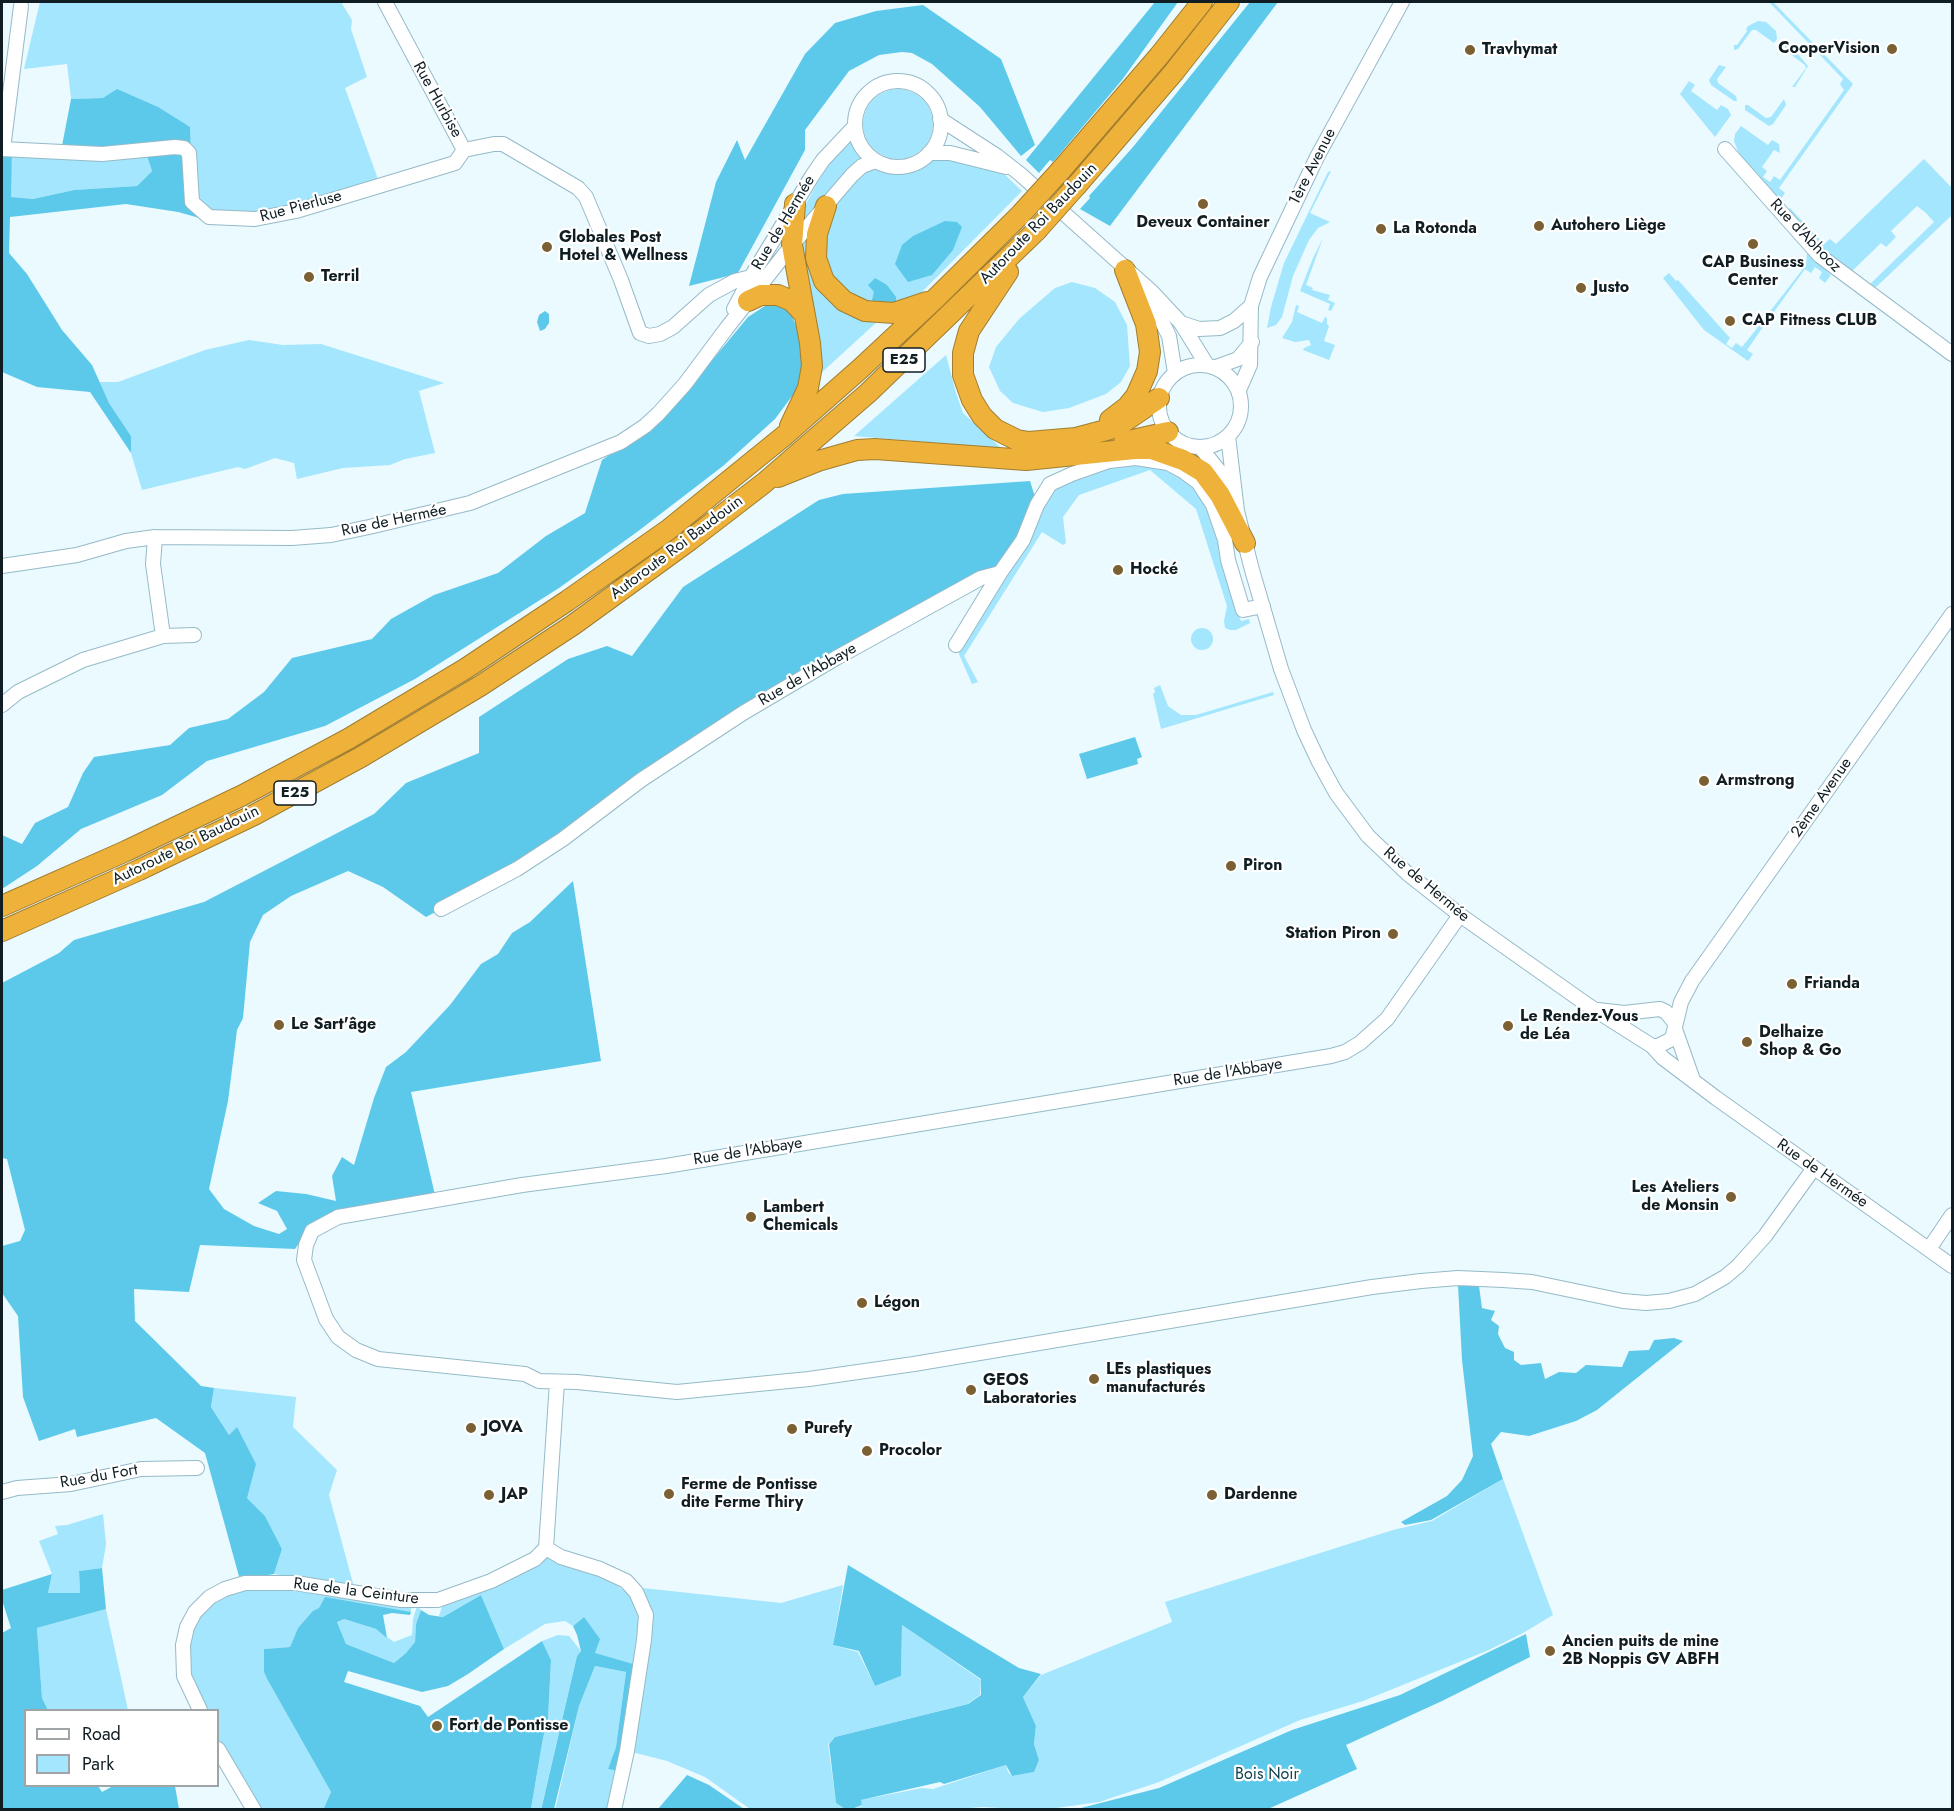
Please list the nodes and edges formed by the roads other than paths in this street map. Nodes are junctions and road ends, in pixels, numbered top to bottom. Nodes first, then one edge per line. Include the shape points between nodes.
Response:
1 (385, 2) edge
2 (1202, 2) edge
3 (1229, 2) edge
4 (1402, 2) edge
5 (21, 6) dead end
6 (7, 65) edge
7 (940, 119) junction
8 (855, 126) junction
9 (2, 149) edge
10 (1725, 149) dead end
11 (464, 150) junction
12 (929, 153) junction
13 (876, 161) junction
14 (1014, 169) junction
15 (795, 204) junction
16 (826, 206) junction
17 (1037, 230) junction
18 (792, 245) junction
19 (1125, 270) junction
20 (751, 277) junction
21 (717, 289) junction
22 (935, 299) junction
23 (743, 301) junction
24 (1251, 306) junction
25 (805, 315) junction
26 (1181, 323) junction
27 (1252, 342) junction
28 (1953, 354) edge
29 (1212, 366) junction
30 (1175, 373) junction
31 (1239, 390) junction
32 (1159, 398) junction
33 (1168, 432) junction
34 (784, 436) junction
35 (1228, 436) junction
36 (1076, 438) junction
37 (1200, 447) junction
38 (1069, 456) junction
39 (764, 483) junction
40 (1237, 511) junction
41 (155, 537) junction
42 (1245, 543) junction
43 (2, 566) edge
44 (1000, 573) junction
45 (1263, 606) junction
46 (1953, 614) edge
47 (195, 635) dead end
48 (163, 636) junction
49 (956, 645) dead end
50 (2, 705) edge
51 (2, 906) edge
52 (441, 909) dead end
53 (1460, 915) junction
54 (2, 931) edge
55 (1692, 981) junction
56 (1660, 1009) junction
57 (1598, 1010) junction
58 (1645, 1011) junction
59 (1675, 1026) junction
60 (1646, 1042) junction
61 (1693, 1080) junction
62 (1814, 1167) junction
63 (1953, 1215) edge
64 (1929, 1249) junction
65 (1953, 1266) edge
66 (557, 1382) junction
67 (197, 1468) dead end
68 (2, 1492) edge
69 (546, 1548) junction
70 (200, 1709) edge
71 (219, 1751) edge
72 (254, 1809) edge
73 (614, 1809) edge

1 - 11 street, Rue Hurbise
2 - 22 highway, Autoroute Roi Baudouin / E25, bridge via 1061,170
3 - 17 highway, Autoroute Roi Baudouin / E25, bridge via 1174,72
4 - 24 street, 1ère Avenue via 1307,178 1260,277
5 - 6 street
6 - 9 street
7 - 8 street, Rue de Hermée via 936,104 925,91 911,83 894,81 866,96 857,110
7 - 12 street via 940,132
7 - 14 street, Rue de Hermée
8 - 13 street via 861,146
8 - 15 street, Rue de Hermée via 823,160
9 - 11 street, Rue Pierluse via 102,154 184,148 189,153 192,202 209,217 255,219 296,211 455,163
10 - 28 street, Rue d'Abhooz via 1820,256
11 - 21 street, Rue Hurbise via 503,144 578,188 586,197 640,333 660,334 674,327
12 - 13 street via 910,165 898,167
12 - 14 street, Rue de Hermée via 950,153
13 - 16 street, Rue de Hermée via 857,170
14 - 19 street, Rue de Hermée
15 - 18 highway
15 - 20 street, Rue de Hermée
16 - 18 street, Rue de Hermée
16 - 22 highway via 817,234 816,258 824,281 844,302 865,311 894,313
17 - 36 highway via 969,331 964,345 963,375 976,408 1004,435 1029,442
17 - 39 highway, Autoroute Roi Baudouin / E25 via 868,393
18 - 23 street, Rue de Hermée
18 - 25 highway
19 - 26 street, Rue de Hermée
19 - 30 street, Rue de Hermée via 1164,325
19 - 36 highway via 1150,341 1147,371 1127,407
20 - 21 street, Rue Hurbise
20 - 23 street, Rue de Hermée
21 - 23 street
22 - 34 highway, Autoroute Roi Baudouin / E25
23 - 25 highway via 778,295 792,301
23 - 41 street, Rue de Hermée via 685,384 645,426 621,442 470,503 331,535
24 - 26 street via 1220,328 1199,329
24 - 27 street, 1ère Avenue
25 - 34 highway via 811,377
26 - 29 street, Rue de Hermée
27 - 29 street via 1238,359
27 - 31 street, 1ère Avenue via 1250,365
29 - 30 street via 1196,364
29 - 31 street, Rue de Hermée via 1226,373
30 - 32 street
31 - 35 street via 1240,414
32 - 33 street via 1160,416
32 - 36 highway via 1121,424
33 - 37 street, Rue de Hermée via 1182,443
33 - 38 highway
34 - 51 highway, Autoroute Roi Baudouin / E25 via 668,530 465,669 348,739 243,795
35 - 37 street via 1216,444
35 - 40 street, Rue de Hermée
37 - 40 street, Rue de Hermée via 1220,472
38 - 39 highway via 1026,460 857,450
38 - 42 highway via 1152,449 1183,460 1203,472 1221,495
39 - 54 highway, Autoroute Roi Baudouin / E25 via 573,625 361,757 233,825
40 - 42 street, Rue de Hermée
41 - 43 street, Rue de Hermée via 77,555
41 - 48 street via 153,564
42 - 45 street, Rue de Hermée
44 - 45 street via 1023,540 1050,484 1108,461 1154,460 1183,471 1207,494 1225,540 1243,610
44 - 49 street
44 - 52 street, Rue de l'Abbaye via 981,578 743,713 641,780 554,845
45 - 53 street, Rue de Hermée via 1304,730 1336,793 1368,836
46 - 55 street, 2ème Avenue
47 - 48 street
48 - 50 street via 83,660 18,692
53 - 57 street, Rue de Hermée
53 - 66 street, Rue de l'Abbaye via 1387,1019 1360,1044 1331,1056 338,1216 312,1231 304,1260 326,1319 338,1337 356,1350 378,1359 525,1374 539,1381
55 - 56 street, 2ème Avenue
55 - 59 street, 2ème Avenue
56 - 58 street, Rue de Hermée
56 - 59 street
57 - 58 street, Rue de Hermée
57 - 60 street, Rue de Hermée
58 - 60 street via 1638,1025
59 - 60 street via 1664,1044
59 - 61 street
60 - 61 street, Rue de Hermée
61 - 62 street, Rue de Hermée
62 - 64 street, Rue de Hermée
62 - 66 street, Rue de l'Abbaye via 1765,1236 1738,1266 1695,1294 1669,1300 1623,1301 1532,1282 1458,1278 809,1379 677,1392
63 - 64 street
64 - 65 street, Rue de Hermée
66 - 69 street
67 - 68 street, Rue du Fort via 141,1468 71,1484
69 - 70 street, Rue de la Ceinture via 535,1559 491,1581 438,1600 401,1600 296,1583 245,1583 225,1589 195,1612 183,1645 184,1677
69 - 73 street via 626,1581 636,1592 646,1615 627,1751
71 - 72 street

